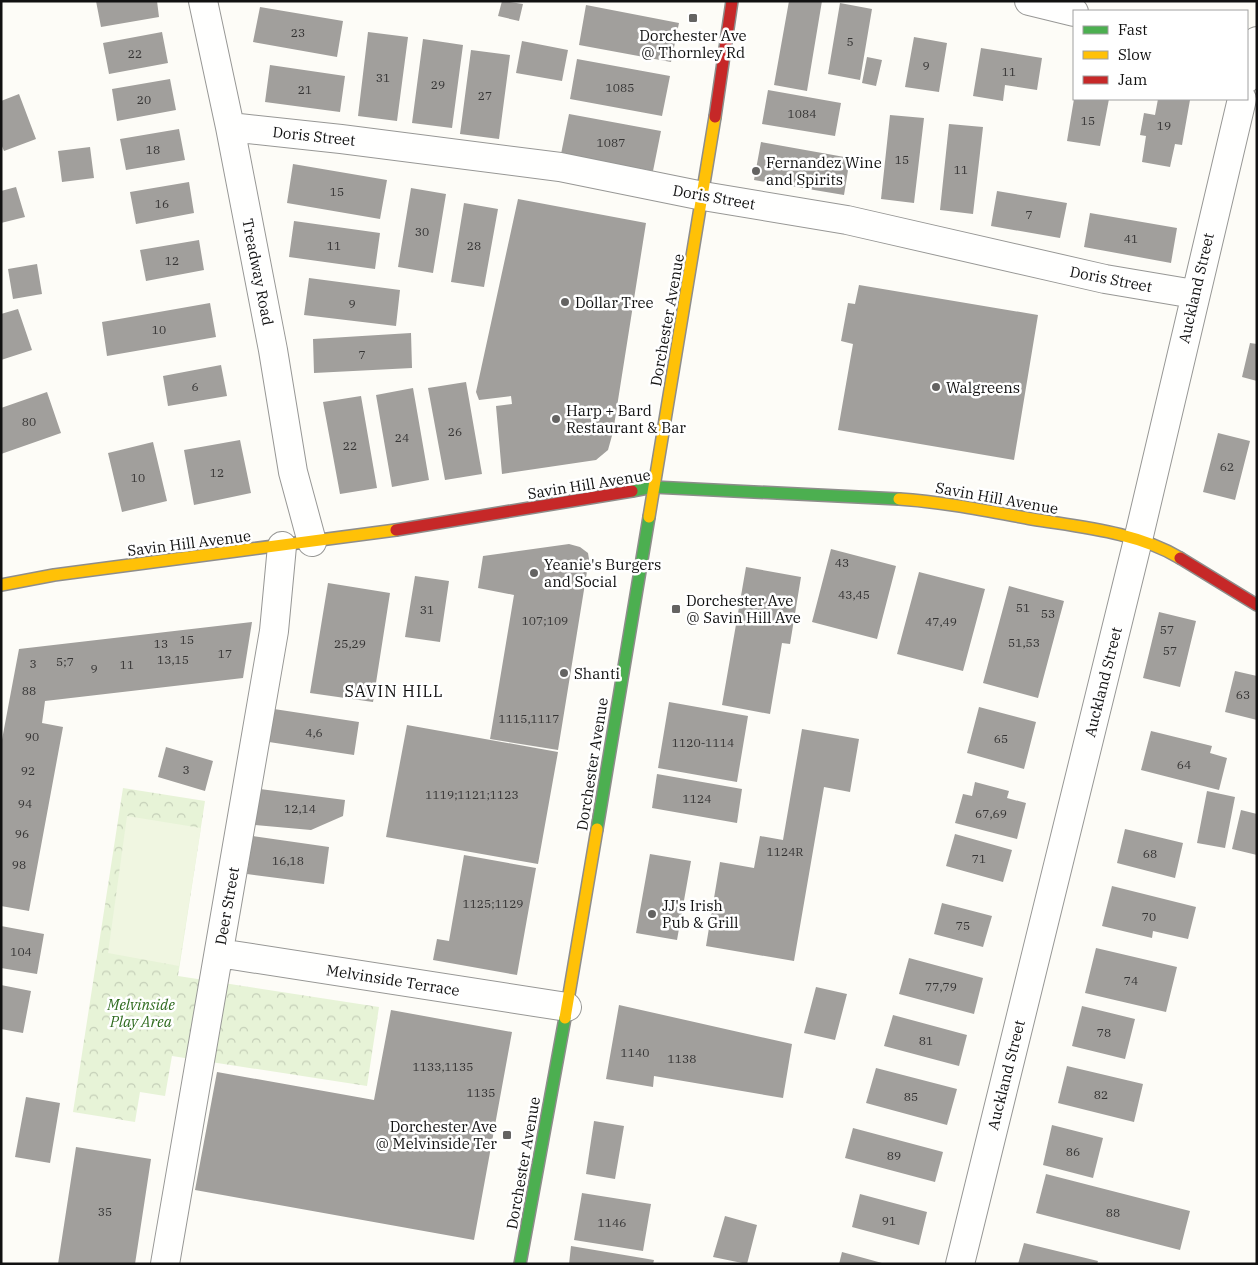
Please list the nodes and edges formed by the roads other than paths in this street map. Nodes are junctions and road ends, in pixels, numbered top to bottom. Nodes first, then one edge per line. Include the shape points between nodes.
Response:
1 (202, 1) edge
2 (732, 1) edge
3 (1029, 1) edge
4 (1073, 12) edge
5 (1242, 100) edge
6 (230, 127) junction
7 (703, 196) junction
8 (1194, 294) junction
9 (653, 487) junction
10 (1138, 540) junction
11 (312, 542) junction
12 (282, 546) junction
13 (1, 585) edge
14 (1257, 605) edge
15 (219, 953) junction
16 (567, 1007) junction
17 (165, 1264) edge
18 (520, 1264) edge
19 (960, 1264) edge

1 - 6 street, Treadway Road
2 - 7 street, Dorchester Avenue
3 - 4 street
5 - 8 street, Auckland Street
6 - 7 street, Doris Street via 560,167
6 - 11 street, Treadway Road via 293,472
7 - 8 street, Doris Street via 846,220 1105,279
7 - 9 street, Dorchester Avenue
8 - 10 street, Auckland Street
9 - 10 street, Savin Hill Avenue via 931,501
9 - 11 street, Savin Hill Avenue via 428,526
9 - 16 street, Dorchester Avenue
10 - 14 street, Savin Hill Avenue via 1170,552
10 - 19 street, Auckland Street
11 - 12 street, Savin Hill Avenue
12 - 13 street, Savin Hill Avenue
12 - 15 street, Deer Street via 274,631
15 - 16 street, Melvinside Terrace
15 - 17 street, Deer Street
16 - 18 street, Dorchester Avenue

